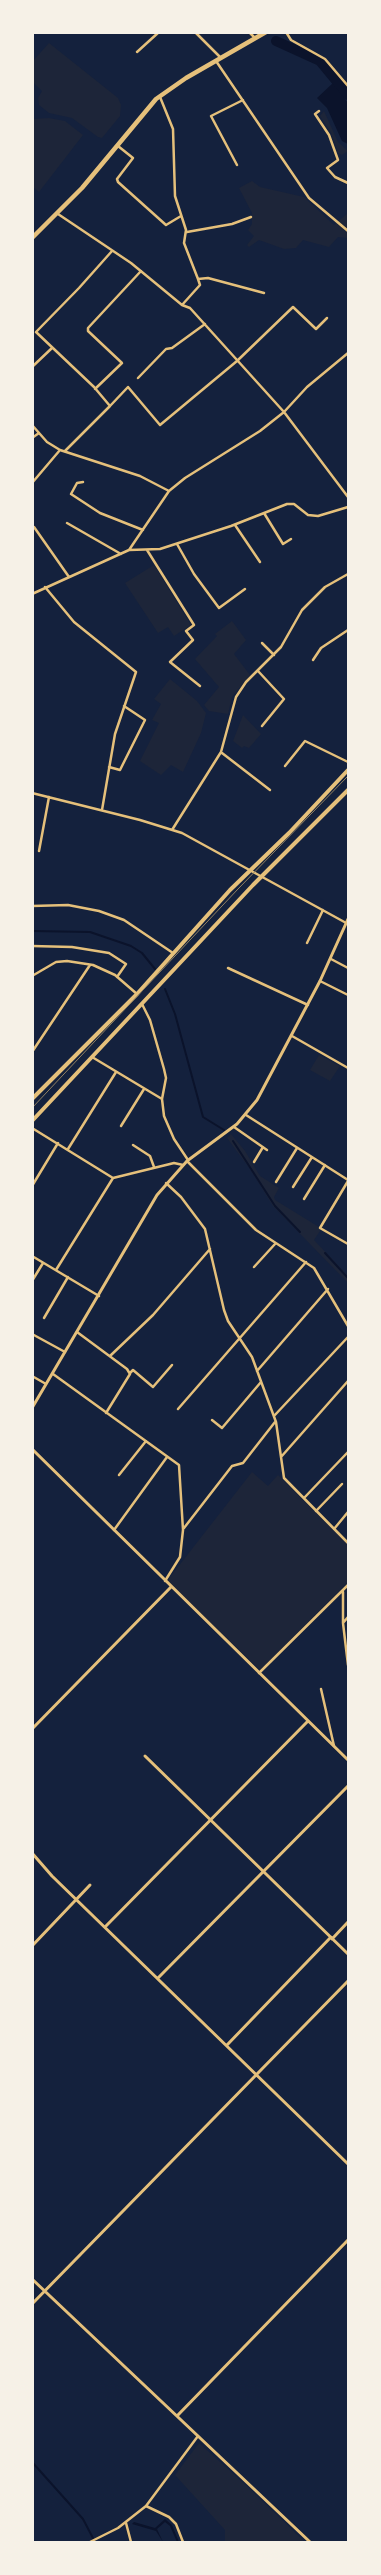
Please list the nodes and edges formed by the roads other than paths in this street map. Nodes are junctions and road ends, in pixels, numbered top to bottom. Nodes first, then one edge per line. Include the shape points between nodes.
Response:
1 (158, 32) edge
2 (195, 32) edge
3 (249, 32) edge
4 (286, 32) edge
5 (266, 33) edge
6 (256, 38) junction
7 (137, 52) dead end
8 (219, 60) junction
9 (348, 86) edge
10 (160, 96) junction
11 (243, 100) junction
12 (319, 111) dead end
13 (118, 145) junction
14 (237, 165) dead end
15 (348, 183) edge
16 (58, 214) junction
17 (181, 216) junction
18 (251, 217) dead end
19 (186, 232) junction
20 (348, 232) edge
21 (32, 238) edge
22 (112, 251) junction
23 (141, 271) junction
24 (198, 279) junction
25 (264, 293) dead end
26 (182, 305) junction
27 (327, 318) dead end
28 (205, 324) junction
29 (52, 348) junction
30 (348, 354) edge
31 (237, 361) junction
32 (32, 368) edge
33 (138, 378) dead end
34 (95, 389) junction
35 (110, 406) junction
36 (284, 412) junction
37 (32, 425) edge
38 (39, 433) junction
39 (32, 438) edge
40 (60, 450) junction
41 (65, 452) junction
42 (83, 482) dead end
43 (32, 483) edge
44 (169, 491) junction
45 (348, 498) edge
46 (348, 507) edge
47 (264, 513) junction
48 (67, 523) dead end
49 (235, 525) junction
50 (34, 527) dead end
51 (142, 530) junction
52 (290, 539) dead end
53 (177, 544) junction
54 (129, 550) junction
55 (147, 550) junction
56 (121, 554) junction
57 (260, 562) dead end
58 (348, 574) edge
59 (69, 577) junction
60 (45, 587) junction
61 (246, 589) dead end
62 (32, 594) edge
63 (348, 630) edge
64 (262, 643) dead end
65 (274, 655) junction
66 (313, 660) dead end
67 (258, 671) junction
68 (200, 686) dead end
69 (124, 706) junction
70 (262, 726) dead end
71 (221, 752) junction
72 (348, 762) edge
73 (285, 766) dead end
74 (109, 767) junction
75 (348, 770) edge
76 (270, 790) dead end
77 (348, 790) edge
78 (32, 793) edge
79 (49, 797) junction
80 (102, 810) junction
81 (172, 830) junction
82 (39, 851) dead end
83 (250, 869) junction
84 (262, 876) junction
85 (32, 906) edge
86 (323, 910) junction
87 (348, 922) edge
88 (307, 944) dead end
89 (32, 946) edge
90 (175, 954) junction
91 (331, 959) junction
92 (90, 965) junction
93 (228, 968) dead end
94 (348, 968) edge
95 (32, 976) edge
96 (117, 977) junction
97 (320, 981) junction
98 (137, 994) junction
99 (348, 996) edge
100 (142, 1004) junction
101 (308, 1006) junction
102 (292, 1036) junction
103 (32, 1052) edge
104 (92, 1057) junction
105 (348, 1068) edge
106 (116, 1072) junction
107 (144, 1088) junction
108 (32, 1099) edge
109 (162, 1099) junction
110 (246, 1115) junction
111 (32, 1121) edge
112 (121, 1126) dead end
113 (234, 1127) junction
114 (32, 1128) edge
115 (58, 1143) junction
116 (133, 1145) dead end
117 (297, 1147) junction
118 (68, 1149) junction
119 (312, 1157) junction
120 (188, 1161) junction
121 (254, 1162) dead end
122 (183, 1165) junction
123 (325, 1165) junction
124 (154, 1167) junction
125 (112, 1178) junction
126 (348, 1180) edge
127 (276, 1182) dead end
128 (166, 1183) junction
129 (32, 1186) edge
130 (293, 1187) dead end
131 (304, 1199) dead end
132 (275, 1244) junction
133 (348, 1244) edge
134 (210, 1249) junction
135 (32, 1256) edge
136 (43, 1262) junction
137 (306, 1262) junction
138 (254, 1267) dead end
139 (56, 1270) junction
140 (68, 1277) junction
141 (32, 1281) edge
142 (328, 1289) junction
143 (98, 1296) junction
144 (44, 1318) dead end
145 (348, 1326) edge
146 (77, 1332) junction
147 (32, 1334) edge
148 (348, 1337) edge
149 (240, 1339) junction
150 (65, 1352) junction
151 (110, 1356) junction
152 (172, 1365) dead end
153 (257, 1371) junction
154 (52, 1374) junction
155 (130, 1374) junction
156 (32, 1376) edge
157 (348, 1381) edge
158 (262, 1382) junction
159 (46, 1384) junction
160 (32, 1408) edge
161 (178, 1409) dead end
162 (106, 1413) junction
163 (274, 1416) junction
164 (212, 1420) dead end
165 (276, 1422) junction
166 (146, 1440) junction
167 (32, 1449) edge
168 (348, 1452) edge
169 (167, 1457) junction
170 (281, 1457) junction
171 (119, 1475) dead end
172 (342, 1484) dead end
173 (304, 1498) junction
174 (316, 1511) junction
175 (348, 1512) edge
176 (334, 1529) junction
177 (114, 1530) junction
178 (183, 1530) junction
179 (348, 1543) edge
180 (165, 1581) junction
181 (348, 1585) edge
182 (171, 1587) junction
183 (343, 1591) junction
184 (348, 1617) edge
185 (343, 1623) junction
186 (348, 1656) edge
187 (348, 1665) edge
188 (259, 1673) junction
189 (321, 1689) dead end
190 (308, 1721) junction
191 (32, 1730) edge
192 (334, 1746) junction
193 (145, 1756) dead end
194 (348, 1760) edge
195 (348, 1786) edge
196 (210, 1820) junction
197 (32, 1852) edge
198 (262, 1871) junction
199 (90, 1884) dead end
200 (76, 1900) junction
201 (348, 1922) edge
202 (105, 1927) junction
203 (332, 1938) junction
204 (32, 1946) edge
205 (348, 1954) edge
206 (158, 1978) junction
207 (348, 1981) edge
208 (227, 2045) junction
209 (257, 2075) junction
210 (348, 2164) edge
211 (348, 2240) edge
212 (32, 2279) edge
213 (46, 2291) junction
214 (32, 2304) edge
215 (177, 2416) junction
216 (198, 2436) junction
217 (146, 2506) junction
218 (126, 2523) junction
219 (90, 2542) edge
220 (131, 2542) edge
221 (183, 2542) edge
222 (310, 2542) edge

1 - 7 street
2 - 8 street
3 - 6 street
4 - 9 street via 291,40 325,59
5 - 6 highway
6 - 8 highway
8 - 10 highway
8 - 11 street
10 - 13 highway
10 - 17 street via 172,129 175,196
11 - 14 street via 211,116
11 - 20 street via 309,198
12 - 15 street via 315,114 329,135 338,160 327,168 335,177
13 - 16 highway
13 - 17 street via 133,158 118,182 166,225
16 - 21 highway
16 - 22 street
17 - 19 street
18 - 19 street via 232,224
19 - 24 street via 184,244
22 - 23 street
22 - 29 street via 36,332
23 - 26 street
23 - 34 street via 88,328 122,363
24 - 25 street via 208,278
24 - 26 street via 200,285
26 - 28 street via 190,308
27 - 31 street via 316,329 294,307
28 - 31 street
28 - 33 street via 172,348 166,348
29 - 32 street
29 - 34 street
30 - 36 street via 307,387
31 - 35 street via 160,425 128,387
31 - 36 street
34 - 35 street
35 - 41 street
36 - 44 street
36 - 45 street
37 - 38 street
38 - 39 street
38 - 40 street
40 - 41 street
40 - 43 street
41 - 44 street via 140,476
42 - 51 street via 77,482 71,494 100,513
44 - 51 street
46 - 47 street via 318,516 308,515 294,504 287,504
47 - 49 street
47 - 52 street via 283,544
48 - 56 street
49 - 53 street
49 - 57 street
50 - 59 street
51 - 54 street
53 - 55 street
53 - 61 street via 194,574 220,608
54 - 55 street
54 - 56 street
55 - 68 street via 194,625 186,630 193,640 170,662
56 - 59 street
58 - 65 street via 325,587 302,610
59 - 60 street
60 - 62 street
60 - 69 street via 74,622 136,672
63 - 66 street via 321,648
64 - 65 street
65 - 67 street
67 - 70 street via 284,700
67 - 71 street via 236,696
69 - 74 street
69 - 74 street via 145,720 120,770
71 - 76 street
71 - 81 street
72 - 73 street via 305,741
74 - 80 street
75 - 83 main road
77 - 84 main road
78 - 79 street
79 - 80 street
79 - 82 street
80 - 81 street
81 - 83 street
83 - 84 street
83 - 90 main road
84 - 86 street
84 - 100 main road
85 - 90 street via 68,905 98,910 124,920
86 - 87 street
86 - 88 street
87 - 91 street
89 - 96 street via 72,946 109,953 126,964
90 - 98 main road
91 - 94 street
91 - 97 street
92 - 95 street via 56,962
92 - 96 street
92 - 103 street
93 - 101 street
96 - 98 street
97 - 99 street
97 - 101 street
98 - 108 main road
100 - 104 main road
100 - 109 street via 150,1020 166,1078
101 - 102 street
102 - 105 street
102 - 110 street
104 - 106 street
104 - 111 main road
106 - 107 street
106 - 118 street
107 - 109 street
107 - 112 street
109 - 120 street via 164,1116
110 - 113 street
110 - 117 street
113 - 120 street
113 - 121 street via 265,1148
114 - 115 street
115 - 118 street
115 - 129 street
116 - 124 street via 150,1156
117 - 119 street
117 - 127 street
118 - 125 street
119 - 123 street
119 - 130 street
120 - 122 street
120 - 132 street via 256,1230
122 - 124 street via 174,1163
122 - 128 street
123 - 126 street
123 - 131 street
124 - 125 street
125 - 139 street
126 - 133 street via 320,1228
128 - 134 street via 181,1196 205,1229
128 - 143 street
132 - 137 street
132 - 138 street
134 - 149 street via 224,1310
134 - 151 street via 153,1315
135 - 136 street
136 - 139 street
136 - 141 street
137 - 142 street via 320,1275
137 - 149 street
139 - 140 street
140 - 143 street
140 - 144 street
142 - 145 street
142 - 153 street
143 - 146 street
146 - 150 street
146 - 151 street
147 - 150 street
148 - 163 street
149 - 153 street
149 - 161 street
150 - 154 street
151 - 155 street
152 - 155 street via 153,1387 133,1370
153 - 158 street
154 - 159 street
154 - 162 street
155 - 162 street
156 - 159 street
157 - 170 street
158 - 163 street
158 - 164 street via 222,1428
159 - 160 street
162 - 166 street
163 - 165 street
165 - 170 street
165 - 178 street via 243,1463 232,1466
166 - 169 street
166 - 171 street
167 - 177 street
168 - 173 street
169 - 177 street
169 - 178 street via 179,1465
170 - 173 street via 284,1478
172 - 174 street
173 - 174 street
174 - 176 street
175 - 176 street
176 - 179 street
177 - 180 street
178 - 180 street via 179,1561
180 - 182 street
181 - 183 street
182 - 188 street
182 - 191 street
183 - 185 street
183 - 188 street
184 - 185 street
185 - 186 street
186 - 187 street
188 - 190 street
189 - 192 street
190 - 192 street
190 - 196 street
192 - 194 street
193 - 196 street
195 - 198 street
196 - 198 street
196 - 202 street
197 - 200 street
198 - 203 street
198 - 206 street
199 - 200 street
200 - 202 street
200 - 204 street
201 - 203 street
202 - 206 street
203 - 205 street
203 - 208 street
206 - 208 street
207 - 209 street
208 - 209 street
209 - 210 street
209 - 213 street
211 - 215 street
212 - 213 street
213 - 214 street
213 - 215 street
215 - 216 street
216 - 217 street
216 - 222 street
217 - 218 street
217 - 221 street via 169,2517 176,2524
218 - 219 street
218 - 220 street

